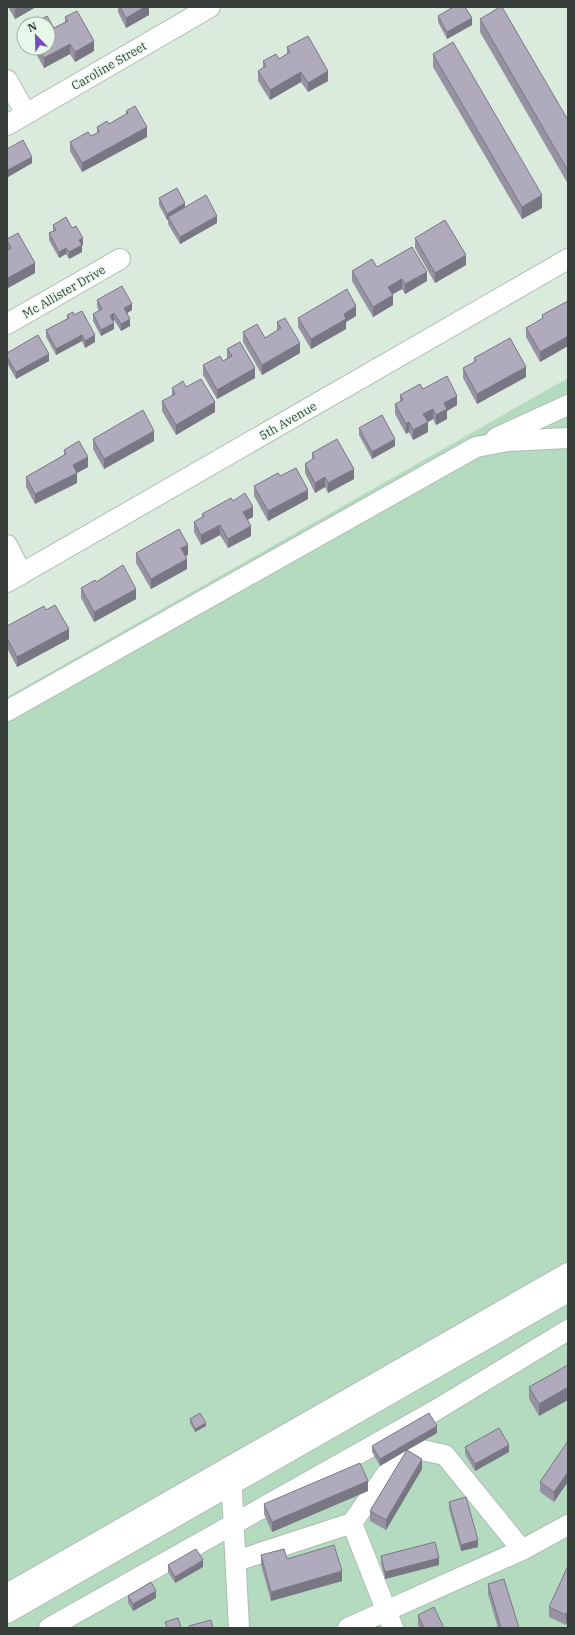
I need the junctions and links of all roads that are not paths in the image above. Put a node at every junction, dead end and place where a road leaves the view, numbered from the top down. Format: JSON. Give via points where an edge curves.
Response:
{"nodes":[{"id":1,"x":206,"y":8,"type":"edge"},
{"id":2,"x":7,"y":80,"type":"edge"},
{"id":3,"x":26,"y":114,"type":"junction"},
{"id":4,"x":7,"y":125,"type":"edge"},
{"id":5,"x":120,"y":259,"type":"dead end"},
{"id":6,"x":568,"y":259,"type":"edge"},
{"id":7,"x":7,"y":324,"type":"edge"},
{"id":8,"x":568,"y":406,"type":"edge"},
{"id":9,"x":568,"y":438,"type":"edge"},
{"id":10,"x":476,"y":447,"type":"junction"},
{"id":11,"x":7,"y":545,"type":"edge"},
{"id":12,"x":15,"y":578,"type":"edge"},
{"id":13,"x":7,"y":711,"type":"edge"},
{"id":14,"x":568,"y":1273,"type":"edge"},
{"id":15,"x":568,"y":1292,"type":"edge"},
{"id":16,"x":568,"y":1330,"type":"edge"},
{"id":17,"x":434,"y":1360,"type":"junction"},
{"id":18,"x":231,"y":1475,"type":"junction"},
{"id":19,"x":234,"y":1523,"type":"junction"},
{"id":20,"x":352,"y":1523,"type":"junction"},
{"id":21,"x":568,"y":1525,"type":"edge"},
{"id":22,"x":522,"y":1550,"type":"junction"},
{"id":23,"x":236,"y":1561,"type":"junction"},
{"id":24,"x":61,"y":1572,"type":"junction"},
{"id":25,"x":7,"y":1594,"type":"edge"},
{"id":26,"x":7,"y":1613,"type":"edge"},
{"id":27,"x":390,"y":1620,"type":"edge"},
{"id":28,"x":48,"y":1628,"type":"edge"},
{"id":29,"x":239,"y":1628,"type":"edge"},
{"id":30,"x":348,"y":1628,"type":"edge"}],
"edges":[{"from":1,"to":3,"type":"street","name":"Caroline Street"},
{"from":2,"to":3,"type":"street"},
{"from":3,"to":4,"type":"street","name":"Caroline Street"},
{"from":5,"to":7,"type":"street","name":"Mc Allister Drive"},
{"from":6,"to":12,"type":"street","name":"5th Avenue"},
{"from":8,"to":10,"type":"street"},
{"from":9,"to":10,"type":"street","via":[[508,441]]},
{"from":10,"to":13,"type":"street"},
{"from":11,"to":12,"type":"street"},
{"from":14,"to":17,"type":"street"},
{"from":15,"to":17,"type":"street"},
{"from":16,"to":19,"type":"street","via":[[436,1410]]},
{"from":17,"to":18,"type":"street"},
{"from":18,"to":19,"type":"street"},
{"from":18,"to":24,"type":"street"},
{"from":19,"to":23,"type":"street"},
{"from":19,"to":28,"type":"street"},
{"from":20,"to":22,"type":"street","via":[[392,1466],[402,1457],[422,1450],[445,1456]]},
{"from":20,"to":23,"type":"street"},
{"from":20,"to":27,"type":"street"},
{"from":21,"to":22,"type":"street"},
{"from":22,"to":27,"type":"street"},
{"from":23,"to":29,"type":"street"},
{"from":24,"to":25,"type":"street"},
{"from":24,"to":26,"type":"street"},
{"from":27,"to":30,"type":"street"}]}
